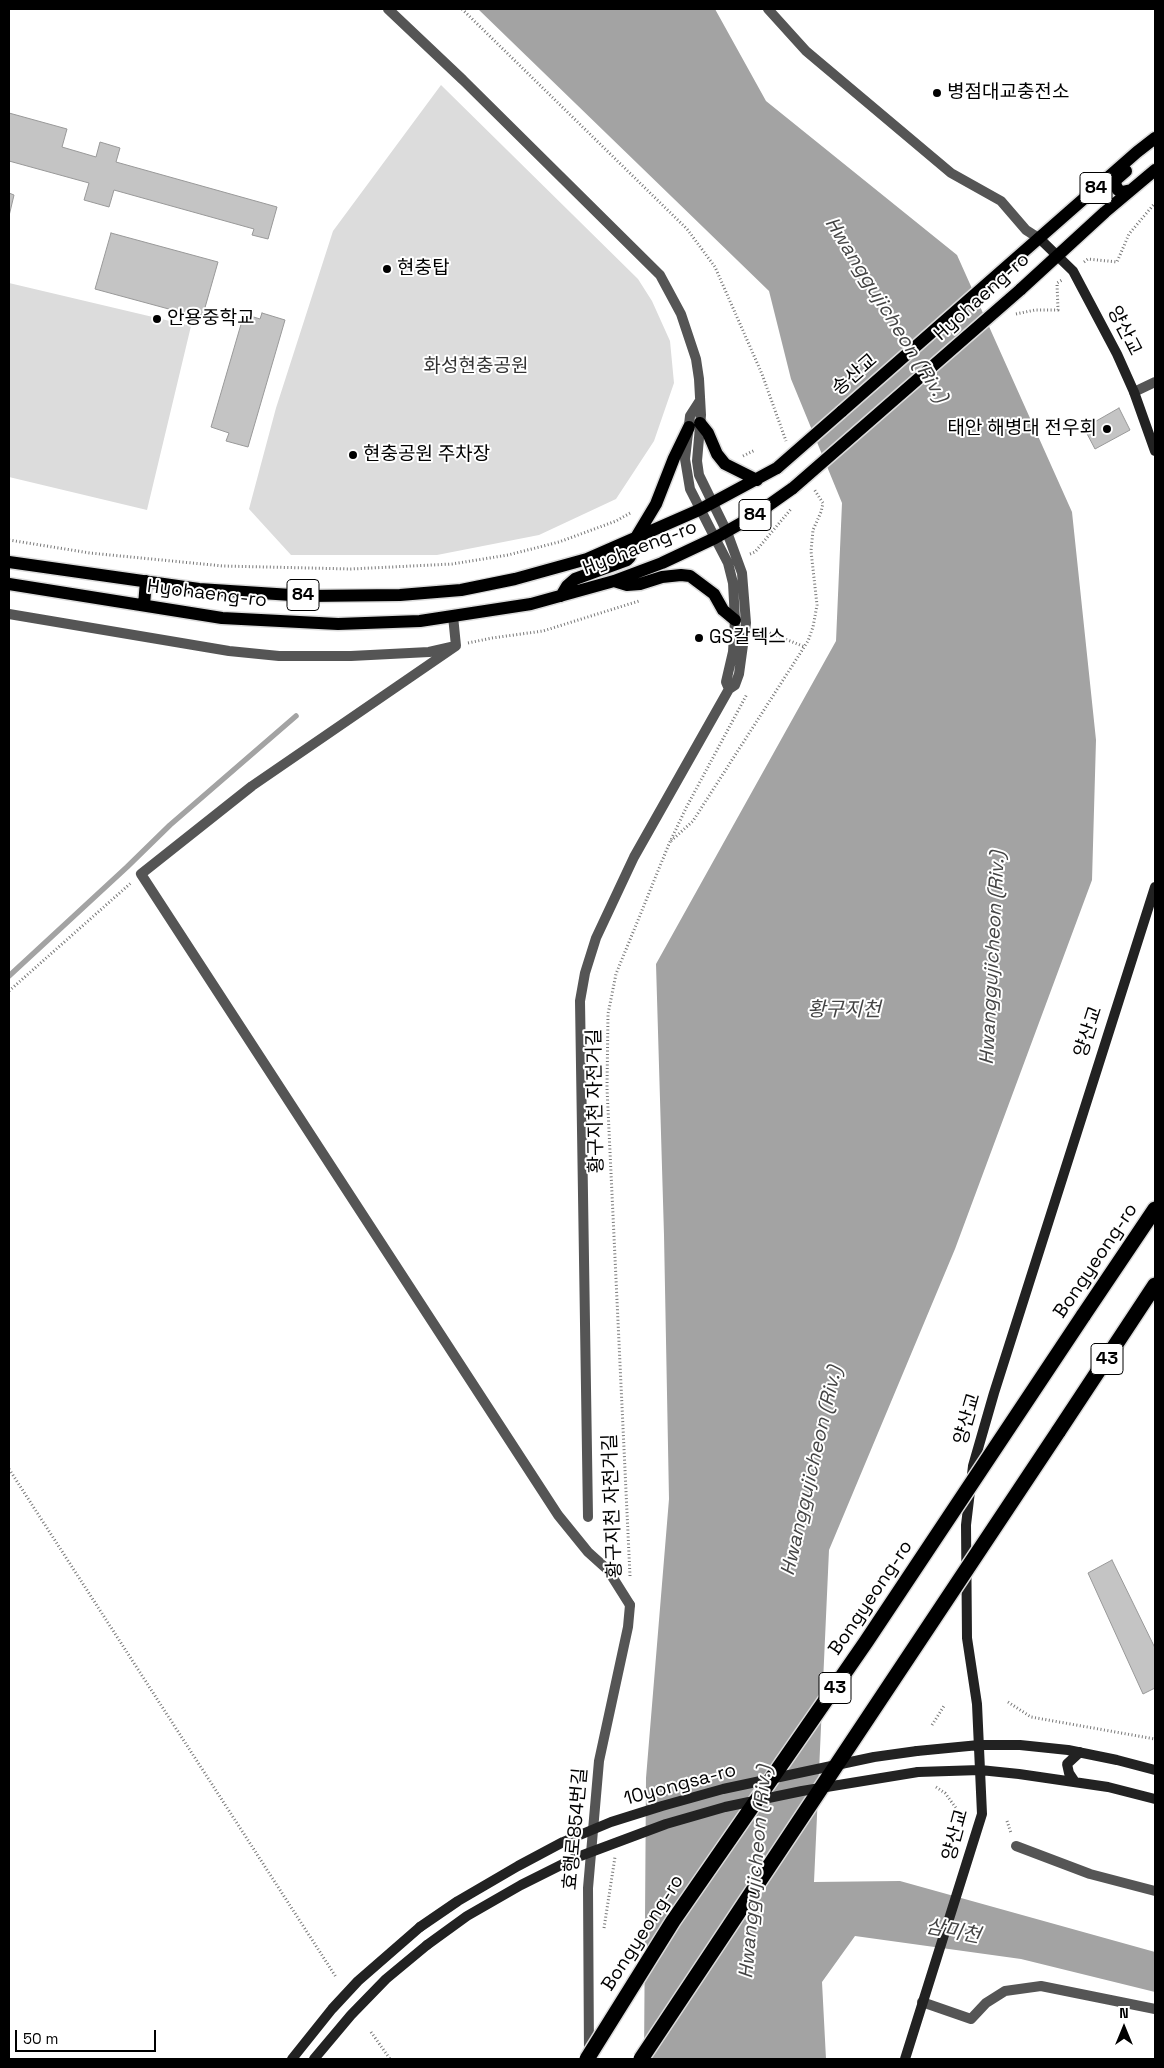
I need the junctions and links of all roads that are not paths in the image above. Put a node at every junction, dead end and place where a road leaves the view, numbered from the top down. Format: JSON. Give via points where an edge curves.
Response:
{"nodes":[{"id":1,"x":388,"y":9,"type":"edge"},
{"id":2,"x":768,"y":9,"type":"edge"},
{"id":3,"x":1155,"y":139,"type":"edge"},
{"id":4,"x":1155,"y":170,"type":"edge"},
{"id":5,"x":1131,"y":190,"type":"junction"},
{"id":6,"x":1040,"y":239,"type":"junction"},
{"id":7,"x":1057,"y":255,"type":"junction"},
{"id":8,"x":1002,"y":270,"type":"joint"},
{"id":9,"x":1155,"y":382,"type":"edge"},
{"id":10,"x":1134,"y":392,"type":"junction"},
{"id":11,"x":694,"y":425,"type":"junction"},
{"id":12,"x":1155,"y":451,"type":"edge"},
{"id":13,"x":777,"y":468,"type":"joint"},
{"id":14,"x":757,"y":480,"type":"junction"},
{"id":15,"x":712,"y":504,"type":"junction"},
{"id":16,"x":699,"y":510,"type":"junction"},
{"id":17,"x":727,"y":532,"type":"junction"},
{"id":18,"x":715,"y":538,"type":"junction"},
{"id":19,"x":635,"y":539,"type":"junction"},
{"id":20,"x":619,"y":546,"type":"junction"},
{"id":21,"x":9,"y":562,"type":"edge"},
{"id":22,"x":146,"y":581,"type":"junction"},
{"id":23,"x":614,"y":581,"type":"junction"},
{"id":24,"x":9,"y":584,"type":"edge"},
{"id":25,"x":561,"y":596,"type":"junction"},
{"id":26,"x":144,"y":605,"type":"junction"},
{"id":27,"x":9,"y":614,"type":"edge"},
{"id":28,"x":453,"y":616,"type":"junction"},
{"id":29,"x":740,"y":622,"type":"junction"},
{"id":30,"x":456,"y":646,"type":"junction"},
{"id":31,"x":1155,"y":887,"type":"edge"},
{"id":32,"x":1155,"y":1209,"type":"edge"},
{"id":33,"x":1155,"y":1285,"type":"edge"},
{"id":34,"x":588,"y":1517,"type":"dead end"},
{"id":35,"x":979,"y":1745,"type":"junction"},
{"id":36,"x":1080,"y":1752,"type":"junction"},
{"id":37,"x":980,"y":1770,"type":"junction"},
{"id":38,"x":1155,"y":1770,"type":"edge"},
{"id":39,"x":1075,"y":1782,"type":"junction"},
{"id":40,"x":1155,"y":1799,"type":"edge"},
{"id":41,"x":1016,"y":1846,"type":"dead end"},
{"id":42,"x":1155,"y":1891,"type":"edge"},
{"id":43,"x":922,"y":2002,"type":"junction"},
{"id":44,"x":1155,"y":2009,"type":"edge"},
{"id":45,"x":292,"y":2059,"type":"edge"},
{"id":46,"x":314,"y":2059,"type":"edge"},
{"id":47,"x":588,"y":2059,"type":"edge"},
{"id":48,"x":641,"y":2059,"type":"edge"},
{"id":49,"x":905,"y":2059,"type":"edge"}],
"edges":[{"from":1,"to":11,"type":"street","via":[[660,275],[681,314],[696,359],[699,402]]},
{"from":2,"to":6,"type":"street","via":[[806,51],[951,172],[1001,201],[1026,230]]},
{"from":3,"to":5,"type":"main road","via":[[1154,148],[1116,181],[1118,190]]},
{"from":3,"to":6,"type":"main road","name":"Hyohaeng-ro","number":"84"},
{"from":4,"to":5,"type":"main road","name":"Hyohaeng-ro","number":"84"},
{"from":5,"to":7,"type":"main road","name":"Hyohaeng-ro","number":"84"},
{"from":6,"to":7,"type":"street","name":"양산교"},
{"from":6,"to":8,"type":"main road","name":"Hyohaeng-ro","number":"84"},
{"from":7,"to":10,"type":"street","name":"양산교","via":[[1073,271]]},
{"from":7,"to":17,"type":"main road","name":"Hyohaeng-ro","number":"84","bridge":true,"via":[[792,488]]},
{"from":8,"to":13,"type":"main road","name":"송산교","number":"84","bridge":true},
{"from":9,"to":10,"type":"street"},
{"from":10,"to":12,"type":"street","name":"양산교"},
{"from":11,"to":14,"type":"main road","via":[[708,433],[725,464]]},
{"from":11,"to":15,"type":"street","via":[[699,475]]},
{"from":11,"to":16,"type":"street","via":[[686,466],[690,489]]},
{"from":11,"to":19,"type":"main road","via":[[674,458],[656,504]]},
{"from":13,"to":14,"type":"main road","name":"Hyohaeng-ro","number":"84"},
{"from":14,"to":15,"type":"main road","name":"Hyohaeng-ro","number":"84"},
{"from":15,"to":16,"type":"main road","name":"Hyohaeng-ro","number":"84"},
{"from":15,"to":17,"type":"street"},
{"from":16,"to":18,"type":"street"},
{"from":16,"to":19,"type":"main road","name":"Hyohaeng-ro","number":"84"},
{"from":17,"to":18,"type":"main road","name":"Hyohaeng-ro","number":"84"},
{"from":17,"to":29,"type":"street","via":[[742,572]]},
{"from":18,"to":23,"type":"main road","name":"Hyohaeng-ro","number":"84"},
{"from":18,"to":29,"type":"street","via":[[728,563]]},
{"from":19,"to":20,"type":"main road","name":"Hyohaeng-ro","number":"84"},
{"from":20,"to":22,"type":"main road","name":"Hyohaeng-ro","number":"84","via":[[587,559],[514,579],[461,590],[400,595],[307,596],[199,589]]},
{"from":20,"to":25,"type":"main road","via":[[630,551],[627,560],[575,579]]},
{"from":21,"to":22,"type":"main road","name":"Hyohaeng-ro","number":"84"},
{"from":22,"to":26,"type":"main road"},
{"from":23,"to":25,"type":"main road","name":"Hyohaeng-ro","number":"84"},
{"from":23,"to":29,"type":"main road","via":[[627,585],[662,577],[690,576],[714,594],[723,610]]},
{"from":24,"to":26,"type":"main road","name":"Hyohaeng-ro","number":"84"},
{"from":25,"to":28,"type":"main road","name":"Hyohaeng-ro","number":"84"},
{"from":26,"to":28,"type":"main road","name":"Hyohaeng-ro","number":"84","via":[[222,618],[275,622],[338,624],[420,621]]},
{"from":27,"to":30,"type":"street","via":[[228,651],[279,656],[429,652]]},
{"from":28,"to":30,"type":"street"},
{"from":29,"to":34,"type":"street","via":[[726,682],[729,689],[634,857],[596,938],[581,992]]},
{"from":30,"to":47,"type":"street","name":"효행로854번길","via":[[252,786],[141,874],[558,1515],[588,1552],[608,1570],[630,1604],[599,1761],[588,1888]]},
{"from":31,"to":35,"type":"street","name":"양산교","via":[[973,1466],[966,1525],[967,1638],[977,1704]]},
{"from":32,"to":47,"type":"highway","name":"Bongyeong-ro","number":"43","bridge":true,"via":[[866,1642],[673,1921]]},
{"from":33,"to":48,"type":"highway","number":"43","bridge":true},
{"from":35,"to":36,"type":"street","name":"10yongsa-ro","via":[[1020,1745]]},
{"from":35,"to":37,"type":"street","name":"양산교"},
{"from":35,"to":45,"type":"street","name":"10yongsa-ro","bridge":true,"via":[[874,1757],[723,1789],[612,1822],[563,1842],[458,1901],[420,1927],[358,1981]]},
{"from":36,"to":38,"type":"street","name":"10yongsa-ro"},
{"from":36,"to":39,"type":"street","via":[[1067,1764]]},
{"from":37,"to":39,"type":"street","name":"10yongsa-ro"},
{"from":37,"to":43,"type":"street","name":"양산교","via":[[982,1814]]},
{"from":37,"to":46,"type":"street","name":"10yongsa-ro","bridge":true,"via":[[918,1772],[725,1807],[666,1824],[575,1858],[467,1916],[427,1945],[351,2014]]},
{"from":39,"to":40,"type":"street","name":"10yongsa-ro"},
{"from":41,"to":42,"type":"street","via":[[1090,1874]]},
{"from":43,"to":44,"type":"street","via":[[971,2019],[986,2003],[1005,1991],[1040,1986]]},
{"from":43,"to":49,"type":"street","name":"양산교"}]}
